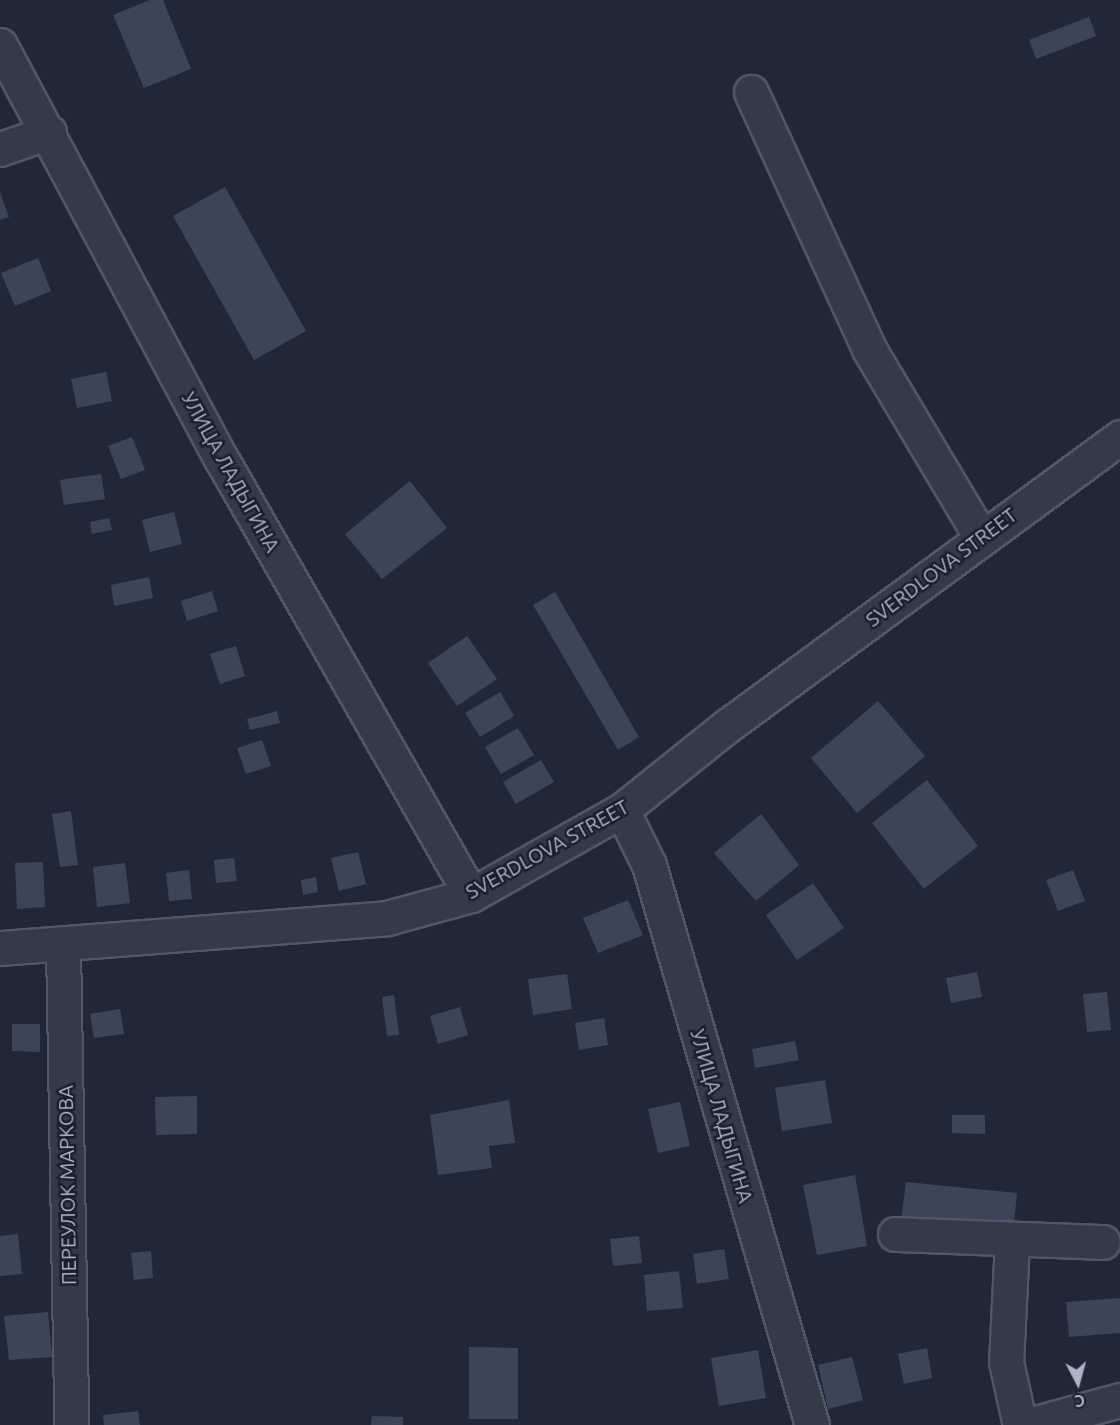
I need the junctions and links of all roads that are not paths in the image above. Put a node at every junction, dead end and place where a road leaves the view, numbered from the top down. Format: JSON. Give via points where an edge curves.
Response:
{"nodes":[{"id":1,"x":0,"y":45,"type":"edge"},
{"id":2,"x":751,"y":92,"type":"dead end"},
{"id":3,"x":49,"y":132,"type":"junction"},
{"id":4,"x":0,"y":149,"type":"edge"},
{"id":5,"x":1120,"y":437,"type":"edge"},
{"id":6,"x":981,"y":537,"type":"junction"},
{"id":7,"x":622,"y":810,"type":"junction"},
{"id":8,"x":471,"y":895,"type":"junction"},
{"id":9,"x":63,"y":945,"type":"junction"},
{"id":10,"x":0,"y":948,"type":"edge"},
{"id":11,"x":895,"y":1234,"type":"dead end"},
{"id":12,"x":1012,"y":1241,"type":"junction"},
{"id":13,"x":1103,"y":1242,"type":"dead end"},
{"id":14,"x":1120,"y":1400,"type":"edge"},
{"id":15,"x":71,"y":1425,"type":"edge"},
{"id":16,"x":812,"y":1425,"type":"edge"},
{"id":17,"x":1020,"y":1425,"type":"edge"},
{"id":18,"x":1028,"y":1425,"type":"edge"}],
"edges":[{"from":1,"to":3,"type":"street","name":"УЛИЦА ЛАДЫГИНА"},
{"from":2,"to":6,"type":"street","via":[[869,349]]},
{"from":3,"to":4,"type":"street"},
{"from":3,"to":8,"type":"street","name":"УЛИЦА ЛАДЫГИНА","via":[[222,460]]},
{"from":5,"to":6,"type":"street","name":"SVERDLOVA STREET"},
{"from":6,"to":7,"type":"street","name":"SVERDLOVA STREET"},
{"from":7,"to":8,"type":"street","name":"SVERDLOVA STREET"},
{"from":7,"to":16,"type":"street","name":"УЛИЦА ЛАДЫГИНА","via":[[650,865]]},
{"from":8,"to":9,"type":"street","name":"SVERDLOVA STREET","via":[[387,918]]},
{"from":9,"to":10,"type":"street","name":"SVERDLOVA STREET"},
{"from":9,"to":15,"type":"street","name":"ПЕРЕУЛОК МАРКОВА"},
{"from":11,"to":12,"type":"street"},
{"from":12,"to":13,"type":"street"},
{"from":12,"to":17,"type":"street","via":[[1005,1362]]},
{"from":14,"to":18,"type":"street"}]}
